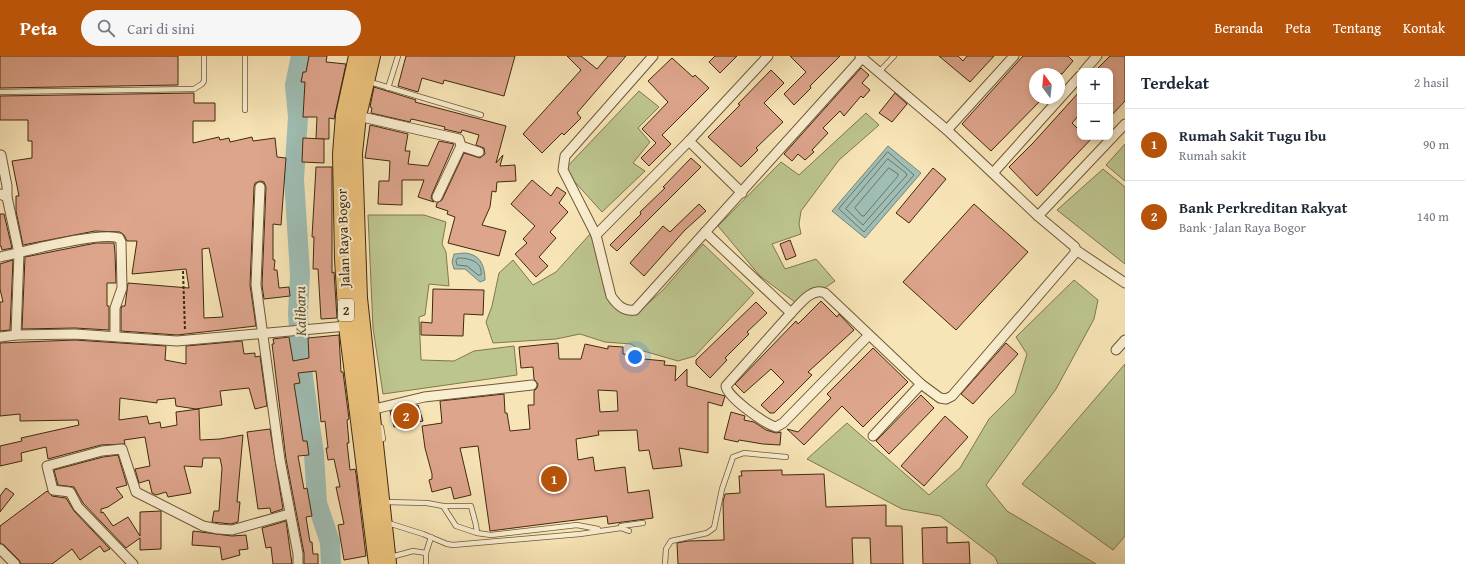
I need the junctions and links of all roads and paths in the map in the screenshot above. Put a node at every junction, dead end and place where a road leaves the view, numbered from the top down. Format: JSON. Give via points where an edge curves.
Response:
{"nodes":[{"id":1,"x":204,"y":56,"type":"edge"},
{"id":2,"x":245,"y":56,"type":"edge"},
{"id":3,"x":357,"y":56,"type":"edge"},
{"id":4,"x":372,"y":56,"type":"edge"},
{"id":5,"x":398,"y":56,"type":"edge"},
{"id":6,"x":653,"y":56,"type":"edge"},
{"id":7,"x":768,"y":56,"type":"edge"},
{"id":8,"x":894,"y":56,"type":"edge"},
{"id":9,"x":1014,"y":56,"type":"edge"},
{"id":10,"x":1098,"y":56,"type":"edge"},
{"id":11,"x":861,"y":57,"type":"edge"},
{"id":12,"x":1087,"y":68,"type":"edge"},
{"id":13,"x":879,"y":72,"type":"junction"},
{"id":14,"x":1077,"y":79,"type":"edge"},
{"id":15,"x":365,"y":80,"type":"junction"},
{"id":16,"x":388,"y":88,"type":"junction"},
{"id":17,"x":0,"y":92,"type":"edge"},
{"id":18,"x":245,"y":110,"type":"dead end"},
{"id":19,"x":481,"y":115,"type":"dead end"},
{"id":20,"x":358,"y":116,"type":"junction"},
{"id":21,"x":1125,"y":124,"type":"edge"},
{"id":22,"x":947,"y":130,"type":"junction"},
{"id":23,"x":689,"y":141,"type":"junction"},
{"id":24,"x":461,"y":146,"type":"junction"},
{"id":25,"x":479,"y":152,"type":"dead end"},
{"id":26,"x":1,"y":155,"type":"dead end"},
{"id":27,"x":993,"y":173,"type":"junction"},
{"id":28,"x":260,"y":187,"type":"dead end"},
{"id":29,"x":742,"y":193,"type":"junction"},
{"id":30,"x":3,"y":196,"type":"edge"},
{"id":31,"x":437,"y":197,"type":"dead end"},
{"id":32,"x":1038,"y":216,"type":"junction"},
{"id":33,"x":704,"y":232,"type":"junction"},
{"id":34,"x":596,"y":235,"type":"junction"},
{"id":35,"x":1076,"y":250,"type":"junction"},
{"id":36,"x":20,"y":253,"type":"junction"},
{"id":37,"x":0,"y":257,"type":"edge"},
{"id":38,"x":183,"y":271,"type":"dead end"},
{"id":39,"x":1125,"y":283,"type":"edge"},
{"id":40,"x":791,"y":313,"type":"junction"},
{"id":41,"x":347,"y":326,"type":"junction"},
{"id":42,"x":263,"y":333,"type":"junction"},
{"id":43,"x":16,"y":335,"type":"junction"},
{"id":44,"x":869,"y":335,"type":"junction"},
{"id":45,"x":115,"y":336,"type":"junction"},
{"id":46,"x":0,"y":337,"type":"edge"},
{"id":47,"x":186,"y":340,"type":"junction"},
{"id":48,"x":1125,"y":340,"type":"edge"},
{"id":49,"x":1116,"y":350,"type":"dead end"},
{"id":50,"x":921,"y":384,"type":"junction"},
{"id":51,"x":532,"y":385,"type":"dead end"},
{"id":52,"x":371,"y":418,"type":"junction"},
{"id":53,"x":873,"y":436,"type":"dead end"},
{"id":54,"x":383,"y":439,"type":"dead end"},
{"id":55,"x":786,"y":457,"type":"dead end"},
{"id":56,"x":375,"y":503,"type":"junction"},
{"id":57,"x":443,"y":506,"type":"junction"},
{"id":58,"x":289,"y":514,"type":"junction"},
{"id":59,"x":383,"y":521,"type":"junction"},
{"id":60,"x":643,"y":524,"type":"dead end"},
{"id":61,"x":629,"y":531,"type":"dead end"},
{"id":62,"x":477,"y":533,"type":"junction"},
{"id":63,"x":431,"y":537,"type":"junction"},
{"id":64,"x":0,"y":549,"type":"edge"},
{"id":65,"x":426,"y":553,"type":"junction"},
{"id":66,"x":384,"y":562,"type":"edge"},
{"id":67,"x":16,"y":564,"type":"edge"},
{"id":68,"x":133,"y":564,"type":"edge"},
{"id":69,"x":298,"y":564,"type":"edge"},
{"id":70,"x":426,"y":564,"type":"edge"},
{"id":71,"x":665,"y":564,"type":"edge"}],
"edges":[{"from":1,"to":17,"type":"lane","via":[[204,81],[194,89]]},
{"from":2,"to":18,"type":"lane"},
{"from":3,"to":41,"type":"highway","name":"Jalan Raya Bogor","number":"2","via":[[344,115],[341,154]]},
{"from":4,"to":15,"type":"highway","name":"Jalan Raya Bogor","number":"2"},
{"from":5,"to":16,"type":"lane"},
{"from":6,"to":34,"type":"street","via":[[564,160],[563,170]]},
{"from":7,"to":23,"type":"street"},
{"from":8,"to":13,"type":"lane"},
{"from":9,"to":22,"type":"street"},
{"from":10,"to":12,"type":"street"},
{"from":11,"to":13,"type":"street"},
{"from":11,"to":29,"type":"street"},
{"from":13,"to":22,"type":"street"},
{"from":14,"to":27,"type":"street"},
{"from":15,"to":16,"type":"lane"},
{"from":15,"to":20,"type":"highway","name":"Jalan Raya Bogor","number":"2"},
{"from":16,"to":19,"type":"lane"},
{"from":20,"to":24,"type":"street","via":[[457,138]]},
{"from":20,"to":52,"type":"highway","name":"Jalan Raya Bogor","number":"2","via":[[354,153],[359,298]]},
{"from":21,"to":32,"type":"street"},
{"from":22,"to":27,"type":"street"},
{"from":23,"to":29,"type":"street"},
{"from":23,"to":34,"type":"street"},
{"from":24,"to":25,"type":"street"},
{"from":24,"to":31,"type":"street"},
{"from":26,"to":30,"type":"street","via":[[7,186]]},
{"from":27,"to":32,"type":"street"},
{"from":28,"to":42,"type":"street","via":[[256,285]]},
{"from":29,"to":33,"type":"street"},
{"from":30,"to":36,"type":"street"},
{"from":32,"to":35,"type":"street"},
{"from":33,"to":34,"type":"street","via":[[635,310],[631,311],[622,308],[612,296]]},
{"from":33,"to":40,"type":"street"},
{"from":35,"to":39,"type":"street"},
{"from":35,"to":50,"type":"street","via":[[1071,259],[952,396],[940,398]]},
{"from":36,"to":37,"type":"street"},
{"from":36,"to":43,"type":"street"},
{"from":36,"to":45,"type":"street","via":[[113,236],[120,240],[122,288],[115,308]]},
{"from":38,"to":47,"type":"path"},
{"from":40,"to":44,"type":"street","via":[[813,293],[822,291]]},
{"from":40,"to":44,"type":"street","via":[[726,386],[730,396],[772,426],[783,424]]},
{"from":41,"to":42,"type":"street"},
{"from":41,"to":56,"type":"highway","name":"Jalan Raya Bogor","number":"2"},
{"from":42,"to":47,"type":"street"},
{"from":42,"to":58,"type":"street"},
{"from":43,"to":45,"type":"street"},
{"from":43,"to":46,"type":"street"},
{"from":44,"to":50,"type":"street"},
{"from":45,"to":47,"type":"street","via":[[162,341]]},
{"from":48,"to":49,"type":"street"},
{"from":50,"to":53,"type":"street"},
{"from":51,"to":52,"type":"street","via":[[424,397]]},
{"from":52,"to":54,"type":"lane","via":[[381,427]]},
{"from":52,"to":56,"type":"highway","name":"Jalan Raya Bogor","number":"2"},
{"from":55,"to":71,"type":"lane","via":[[744,453],[733,457],[722,489],[714,528],[707,533],[671,541],[666,549]]},
{"from":56,"to":57,"type":"lane","via":[[427,503]]},
{"from":56,"to":59,"type":"highway","name":"Jalan Raya Bogor","number":"2"},
{"from":56,"to":66,"type":"highway","name":"Jalan Raya Bogor","number":"2"},
{"from":57,"to":62,"type":"lane","via":[[456,526]]},
{"from":57,"to":62,"type":"lane","via":[[471,506]]},
{"from":58,"to":68,"type":"street","via":[[232,530],[203,526],[136,492],[122,449],[102,451],[47,466],[53,490],[70,492],[78,507]]},
{"from":58,"to":69,"type":"street"},
{"from":59,"to":63,"type":"lane"},
{"from":59,"to":66,"type":"highway","name":"Jalan Raya Bogor","number":"2"},
{"from":60,"to":62,"type":"lane","via":[[597,529],[577,525],[491,535]]},
{"from":61,"to":63,"type":"lane","via":[[620,528],[453,545]]},
{"from":63,"to":65,"type":"lane"},
{"from":64,"to":67,"type":"street"},
{"from":65,"to":66,"type":"lane","via":[[413,551]]},
{"from":65,"to":70,"type":"lane"}]}
